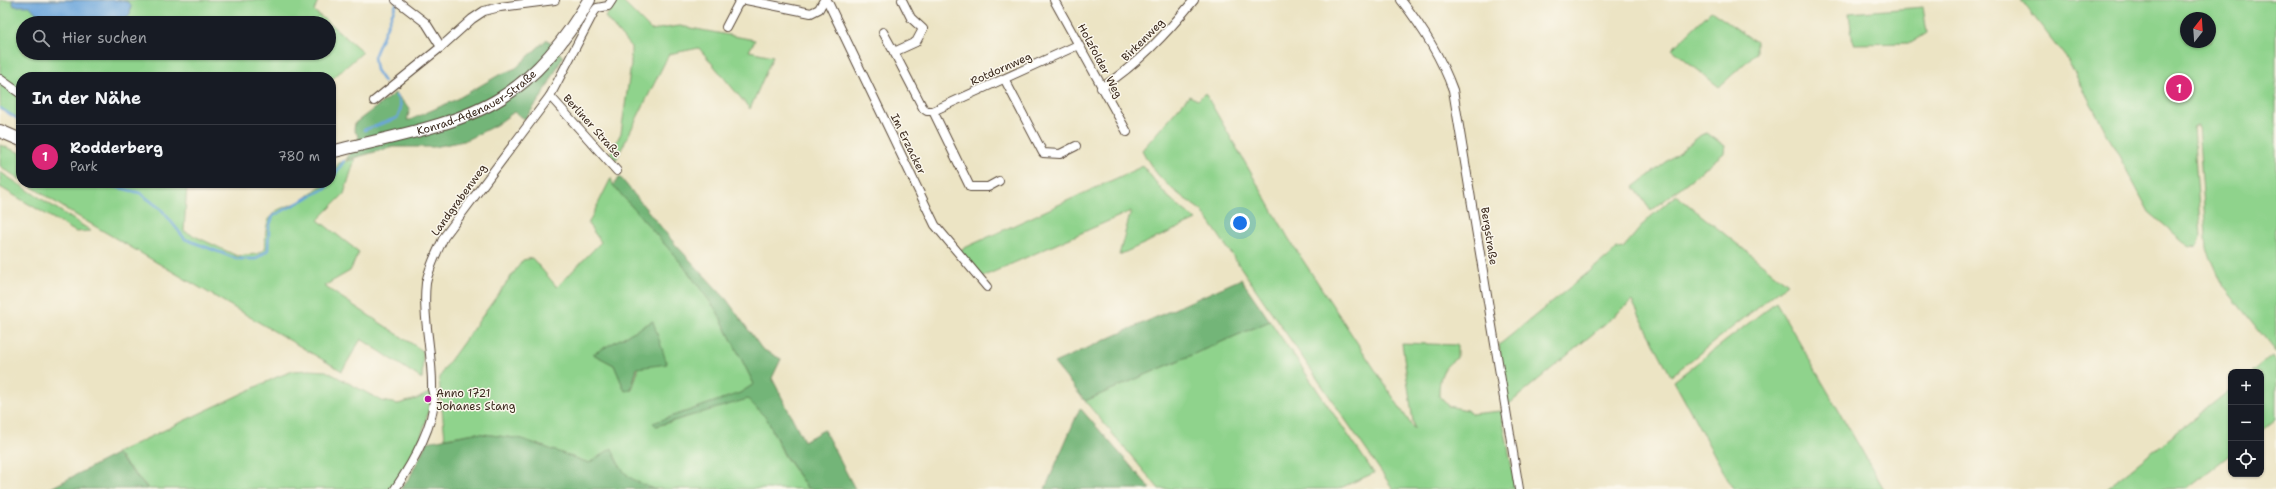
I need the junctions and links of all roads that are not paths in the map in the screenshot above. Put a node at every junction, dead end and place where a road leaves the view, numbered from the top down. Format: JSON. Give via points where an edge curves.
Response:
{"nodes":[{"id":1,"x":555,"y":0,"type":"edge"},
{"id":2,"x":612,"y":0,"type":"edge"},
{"id":3,"x":745,"y":0,"type":"edge"},
{"id":4,"x":825,"y":0,"type":"edge"},
{"id":5,"x":902,"y":0,"type":"edge"},
{"id":6,"x":1054,"y":0,"type":"edge"},
{"id":7,"x":1194,"y":0,"type":"edge"},
{"id":8,"x":1401,"y":0,"type":"edge"},
{"id":9,"x":586,"y":1,"type":"edge"},
{"id":10,"x":399,"y":2,"type":"edge"},
{"id":11,"x":726,"y":27,"type":"dead end"},
{"id":12,"x":883,"y":32,"type":"dead end"},
{"id":13,"x":1078,"y":45,"type":"junction"},
{"id":14,"x":442,"y":47,"type":"junction"},
{"id":15,"x":894,"y":52,"type":"junction"},
{"id":16,"x":0,"y":79,"type":"edge"},
{"id":17,"x":1005,"y":80,"type":"junction"},
{"id":18,"x":1102,"y":88,"type":"junction"},
{"id":19,"x":16,"y":90,"type":"edge"},
{"id":20,"x":550,"y":96,"type":"junction"},
{"id":21,"x":374,"y":101,"type":"dead end"},
{"id":22,"x":933,"y":111,"type":"junction"},
{"id":23,"x":0,"y":131,"type":"edge"},
{"id":24,"x":1127,"y":132,"type":"dead end"},
{"id":25,"x":16,"y":138,"type":"edge"},
{"id":26,"x":1076,"y":146,"type":"dead end"},
{"id":27,"x":336,"y":151,"type":"edge"},
{"id":28,"x":617,"y":171,"type":"dead end"},
{"id":29,"x":999,"y":181,"type":"dead end"},
{"id":30,"x":987,"y":286,"type":"dead end"},
{"id":31,"x":395,"y":489,"type":"edge"},
{"id":32,"x":1520,"y":489,"type":"edge"}],
"edges":[{"from":1,"to":14,"type":"street","via":[[484,11],[472,18]]},
{"from":2,"to":20,"type":"street","name":"Landgrabenweg","via":[[608,6],[597,8],[594,12]]},
{"from":3,"to":4,"type":"street","via":[[811,13],[819,9]]},
{"from":3,"to":11,"type":"street","via":[[738,4]]},
{"from":4,"to":30,"type":"street","name":"Im Erzacker","via":[[935,225]]},
{"from":5,"to":15,"type":"street","via":[[911,18],[923,29],[916,42]]},
{"from":6,"to":13,"type":"street","name":"Holzfolder Weg"},
{"from":7,"to":18,"type":"street","name":"Birkenweg","via":[[1170,29],[1128,70]]},
{"from":8,"to":32,"type":"street","name":"Bergstraße","via":[[1426,34],[1445,68],[1453,90]]},
{"from":9,"to":27,"type":"main road","name":"Konrad-Adenauer-Straße","via":[[541,66],[500,99],[463,117]]},
{"from":10,"to":14,"type":"street","via":[[426,23]]},
{"from":12,"to":15,"type":"street"},
{"from":13,"to":17,"type":"street","name":"Rotdornweg"},
{"from":13,"to":18,"type":"street","name":"Holzfolder Weg"},
{"from":14,"to":21,"type":"street"},
{"from":15,"to":22,"type":"street","via":[[923,108]]},
{"from":16,"to":19,"type":"street"},
{"from":17,"to":22,"type":"street","name":"Rotdornweg"},
{"from":17,"to":26,"type":"street","via":[[1043,153],[1060,154]]},
{"from":18,"to":24,"type":"street","name":"Holzfolder Weg"},
{"from":20,"to":28,"type":"street","name":"Berliner Straße"},
{"from":20,"to":31,"type":"street","name":"Landgrabenweg","via":[[444,237],[431,267],[425,305],[432,389],[435,397],[427,429],[414,460]]},
{"from":22,"to":29,"type":"street","via":[[970,187],[988,187]]},
{"from":23,"to":25,"type":"main road"}]}
